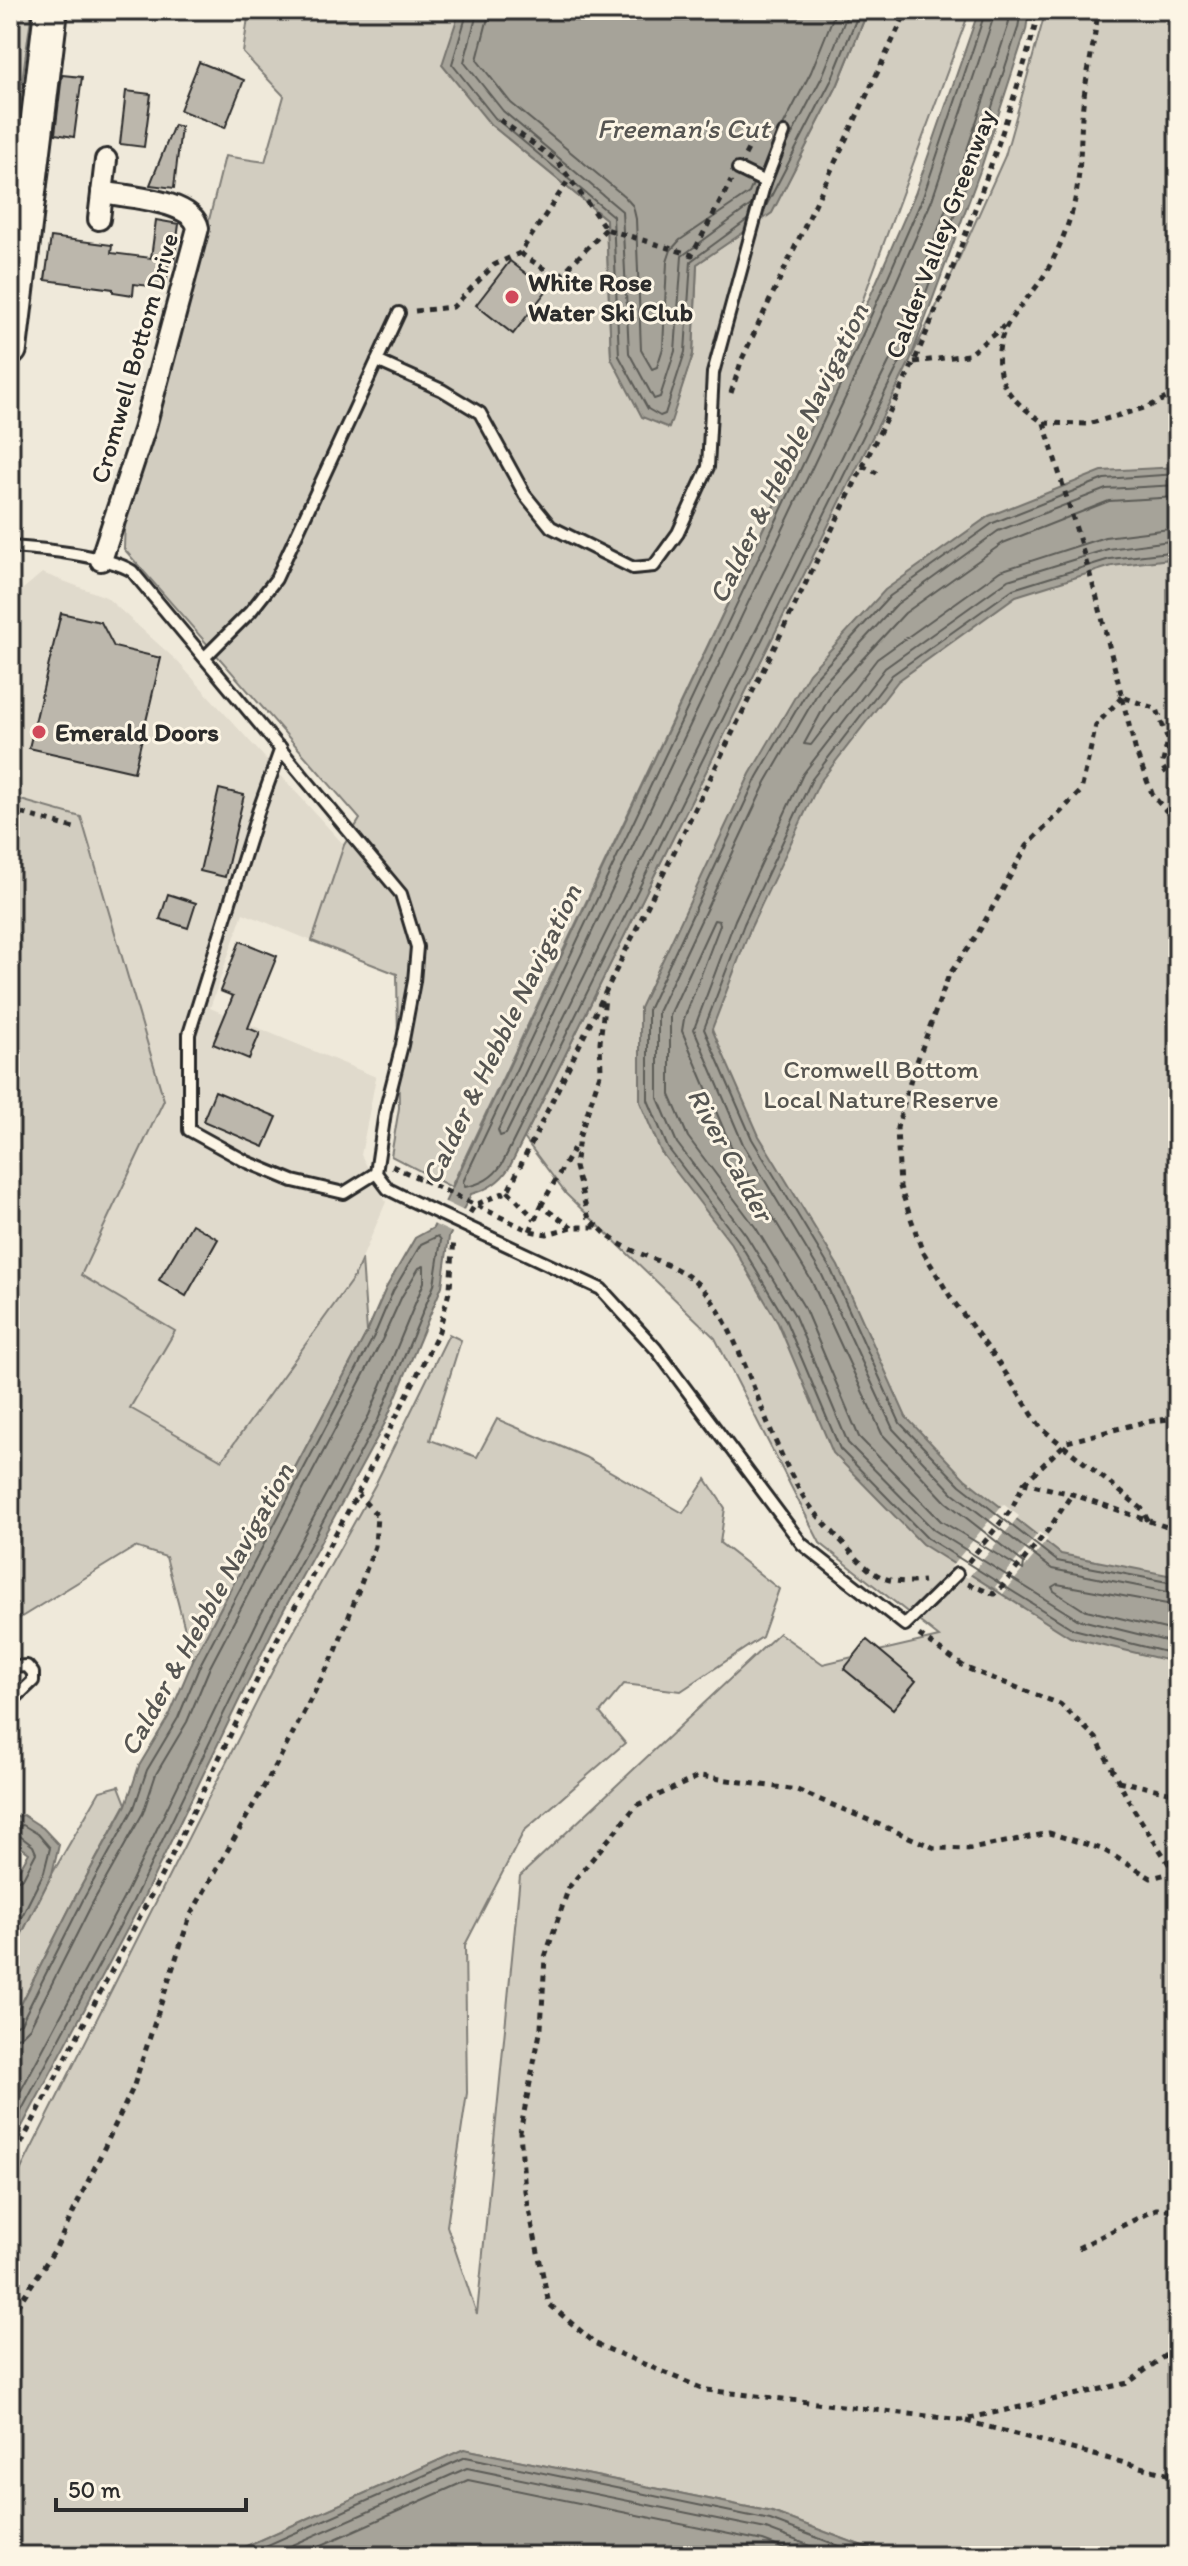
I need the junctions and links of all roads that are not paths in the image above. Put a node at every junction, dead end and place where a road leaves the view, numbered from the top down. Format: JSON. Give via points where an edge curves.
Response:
{"nodes":[{"id":1,"x":51,"y":10,"type":"edge"},
{"id":2,"x":784,"y":133,"type":"dead end"},
{"id":3,"x":106,"y":160,"type":"dead end"},
{"id":4,"x":738,"y":169,"type":"road end"},
{"id":5,"x":765,"y":182,"type":"junction"},
{"id":6,"x":102,"y":192,"type":"junction"},
{"id":7,"x":99,"y":219,"type":"dead end"},
{"id":8,"x":399,"y":313,"type":"road end"},
{"id":9,"x":10,"y":349,"type":"edge"},
{"id":10,"x":377,"y":361,"type":"junction"},
{"id":11,"x":10,"y":547,"type":"edge"},
{"id":12,"x":101,"y":560,"type":"junction"},
{"id":13,"x":205,"y":657,"type":"junction"},
{"id":14,"x":281,"y":748,"type":"junction"},
{"id":15,"x":376,"y":1173,"type":"junction"},
{"id":16,"x":956,"y":1576,"type":"road end"},
{"id":17,"x":10,"y":1667,"type":"edge"},
{"id":18,"x":10,"y":1703,"type":"edge"}],
"edges":[{"from":1,"to":9,"type":"main road"},
{"from":2,"to":5,"type":"lane"},
{"from":3,"to":6,"type":"street"},
{"from":4,"to":5,"type":"lane"},
{"from":5,"to":10,"type":"lane","via":[[713,373],[708,467],[678,533],[654,566],[633,568],[551,527],[525,495],[480,413]]},
{"from":6,"to":7,"type":"street"},
{"from":6,"to":12,"type":"street","name":"Cromwell Bottom Drive","via":[[181,207],[198,228],[144,430]]},
{"from":8,"to":10,"type":"lane"},
{"from":10,"to":13,"type":"lane","via":[[276,579]]},
{"from":11,"to":12,"type":"lane"},
{"from":12,"to":13,"type":"lane","via":[[132,571]]},
{"from":13,"to":14,"type":"lane"},
{"from":14,"to":15,"type":"lane","via":[[401,894],[417,947]]},
{"from":14,"to":15,"type":"lane","via":[[189,1034],[189,1130],[293,1181],[344,1193]]},
{"from":15,"to":16,"type":"lane","bridge":true,"via":[[388,1189],[601,1289],[656,1349],[802,1544],[905,1625]]},
{"from":17,"to":18,"type":"lane","via":[[27,1666],[33,1673],[33,1681]]}]}
